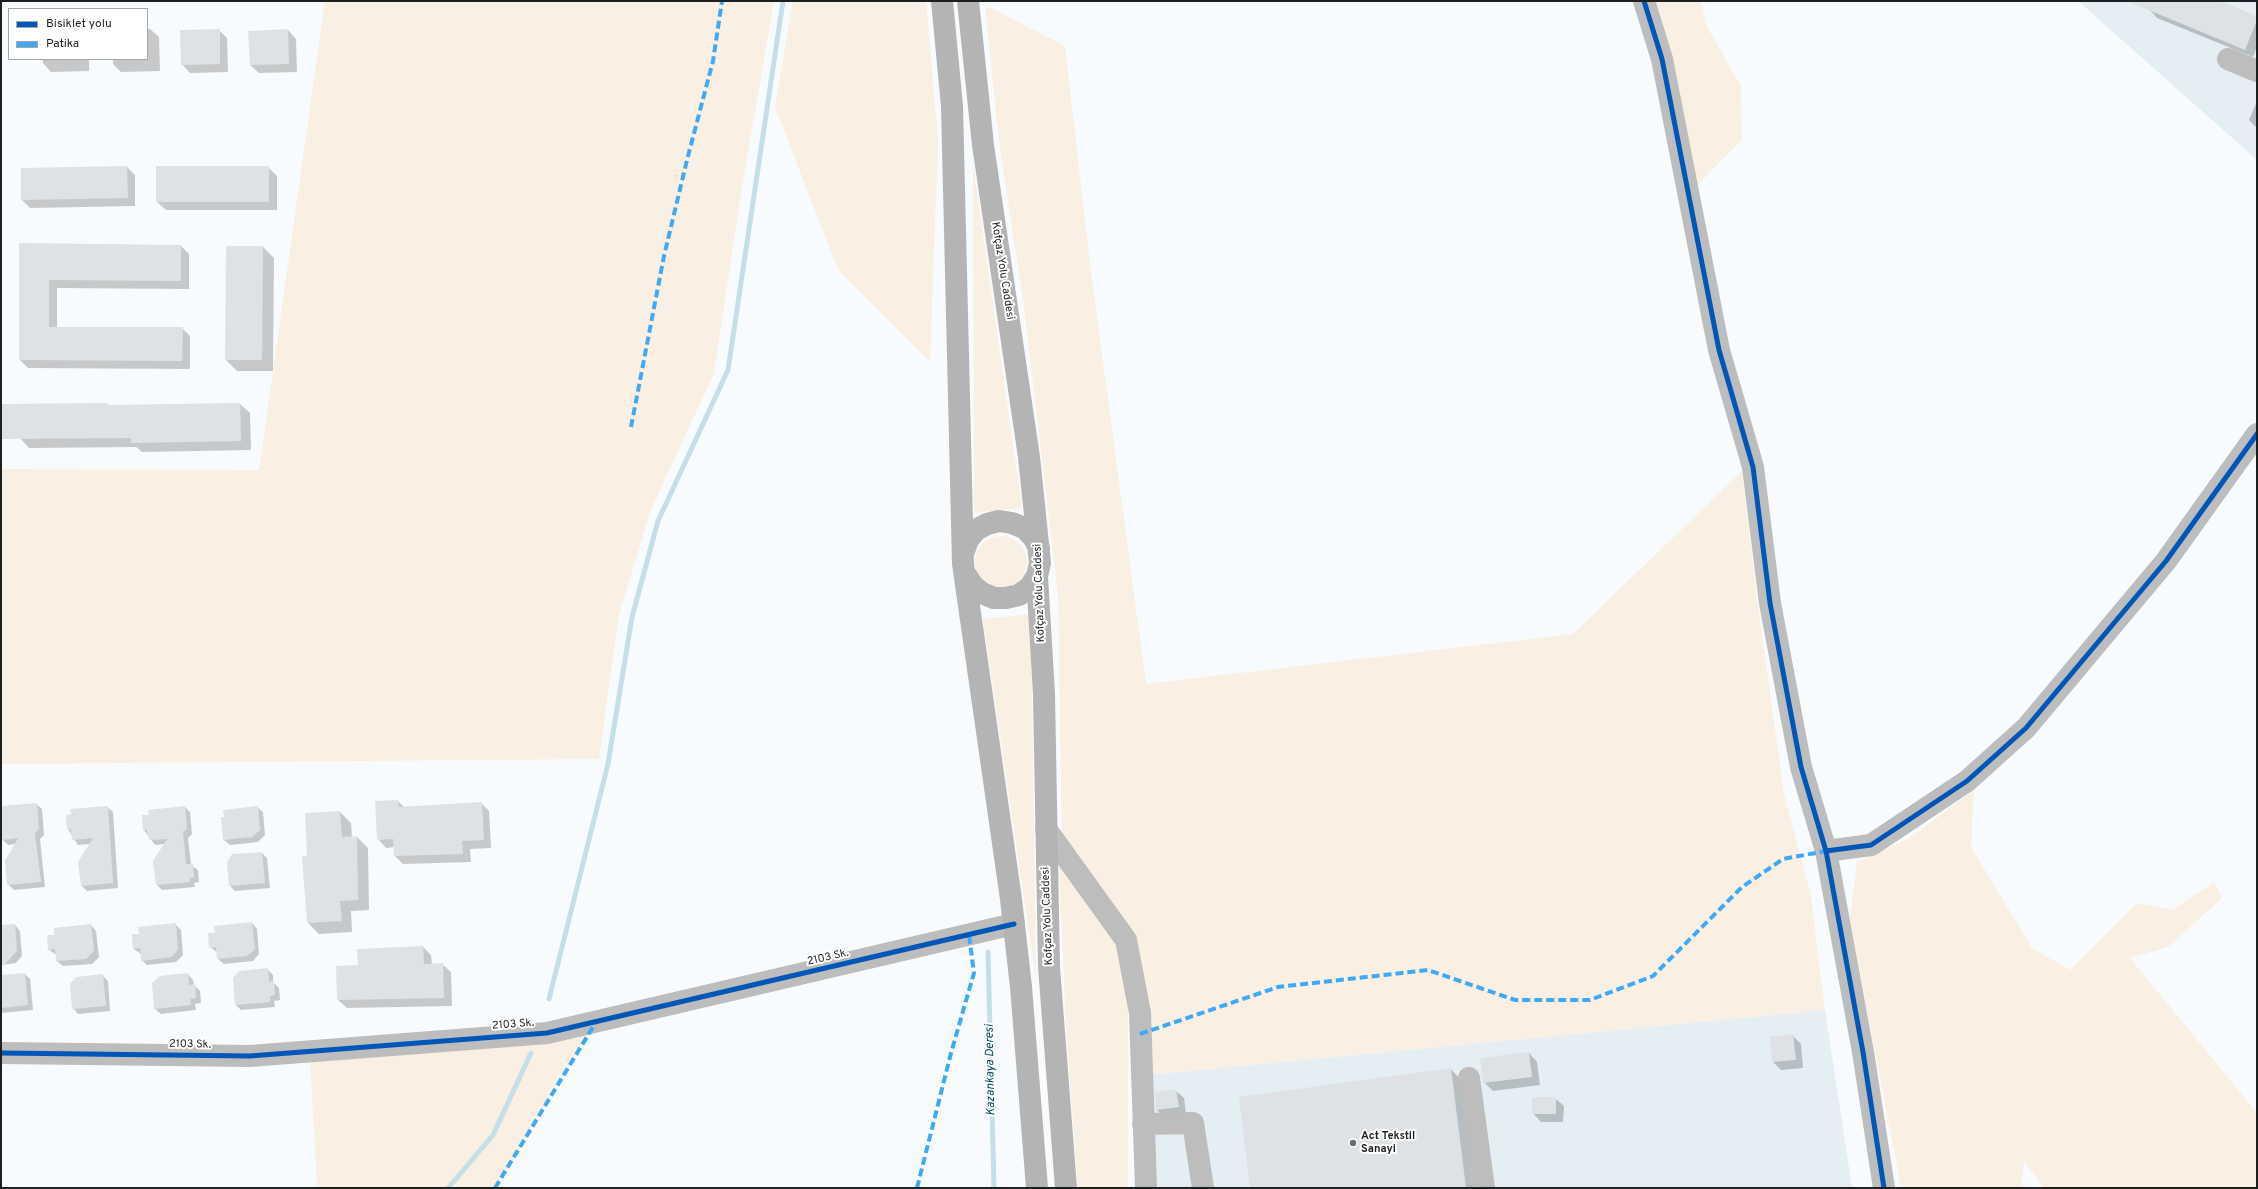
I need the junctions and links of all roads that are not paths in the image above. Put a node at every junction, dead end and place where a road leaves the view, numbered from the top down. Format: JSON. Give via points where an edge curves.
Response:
{"nodes":[{"id":1,"x":942,"y":1,"type":"edge"},
{"id":2,"x":968,"y":1,"type":"edge"},
{"id":3,"x":1644,"y":1,"type":"edge"},
{"id":4,"x":2228,"y":59,"type":"dead end"},
{"id":5,"x":2257,"y":71,"type":"edge"},
{"id":6,"x":2257,"y":434,"type":"edge"},
{"id":7,"x":1039,"y":550,"type":"junction"},
{"id":8,"x":964,"y":551,"type":"junction"},
{"id":9,"x":966,"y":575,"type":"junction"},
{"id":10,"x":1037,"y":576,"type":"junction"},
{"id":11,"x":1046,"y":829,"type":"junction"},
{"id":12,"x":1826,"y":851,"type":"junction"},
{"id":13,"x":1014,"y":924,"type":"junction"},
{"id":14,"x":1,"y":1053,"type":"edge"},
{"id":15,"x":1469,"y":1078,"type":"dead end"},
{"id":16,"x":1143,"y":1124,"type":"junction"},
{"id":17,"x":1037,"y":1188,"type":"edge"},
{"id":18,"x":1066,"y":1188,"type":"edge"},
{"id":19,"x":1146,"y":1188,"type":"edge"},
{"id":20,"x":1203,"y":1188,"type":"edge"},
{"id":21,"x":1484,"y":1188,"type":"edge"},
{"id":22,"x":1884,"y":1188,"type":"edge"}],
"edges":[{"from":1,"to":8,"type":"main road","via":[[952,106],[961,516]]},
{"from":2,"to":7,"type":"main road","name":"Kofçaz Yolu Caddesi","via":[[983,145],[1008,308]]},
{"from":3,"to":12,"type":"street","via":[[1662,59],[1719,350],[1753,467],[1770,603],[1801,767]]},
{"from":4,"to":5,"type":"street"},
{"from":6,"to":12,"type":"street","via":[[2166,561],[2026,728],[1967,781],[1871,845]]},
{"from":7,"to":8,"type":"main road","via":[[1024,528],[999,521],[976,530]]},
{"from":7,"to":10,"type":"main road","name":"Kofçaz Yolu Caddesi"},
{"from":8,"to":9,"type":"main road","via":[[963,564]]},
{"from":9,"to":10,"type":"main road","via":[[973,586],[994,598],[1019,595],[1030,587]]},
{"from":9,"to":13,"type":"main road"},
{"from":10,"to":11,"type":"main road","name":"Kofçaz Yolu Caddesi","via":[[1044,694]]},
{"from":11,"to":16,"type":"street","via":[[1126,940],[1140,1013]]},
{"from":11,"to":18,"type":"main road","name":"Kofçaz Yolu Caddesi","via":[[1052,1026]]},
{"from":12,"to":22,"type":"street","via":[[1863,1052]]},
{"from":13,"to":14,"type":"street","name":"2103 Sk.","via":[[547,1033],[250,1056]]},
{"from":13,"to":17,"type":"main road"},
{"from":15,"to":21,"type":"street"},
{"from":16,"to":19,"type":"street"},
{"from":16,"to":20,"type":"street","via":[[1193,1123]]}]}
